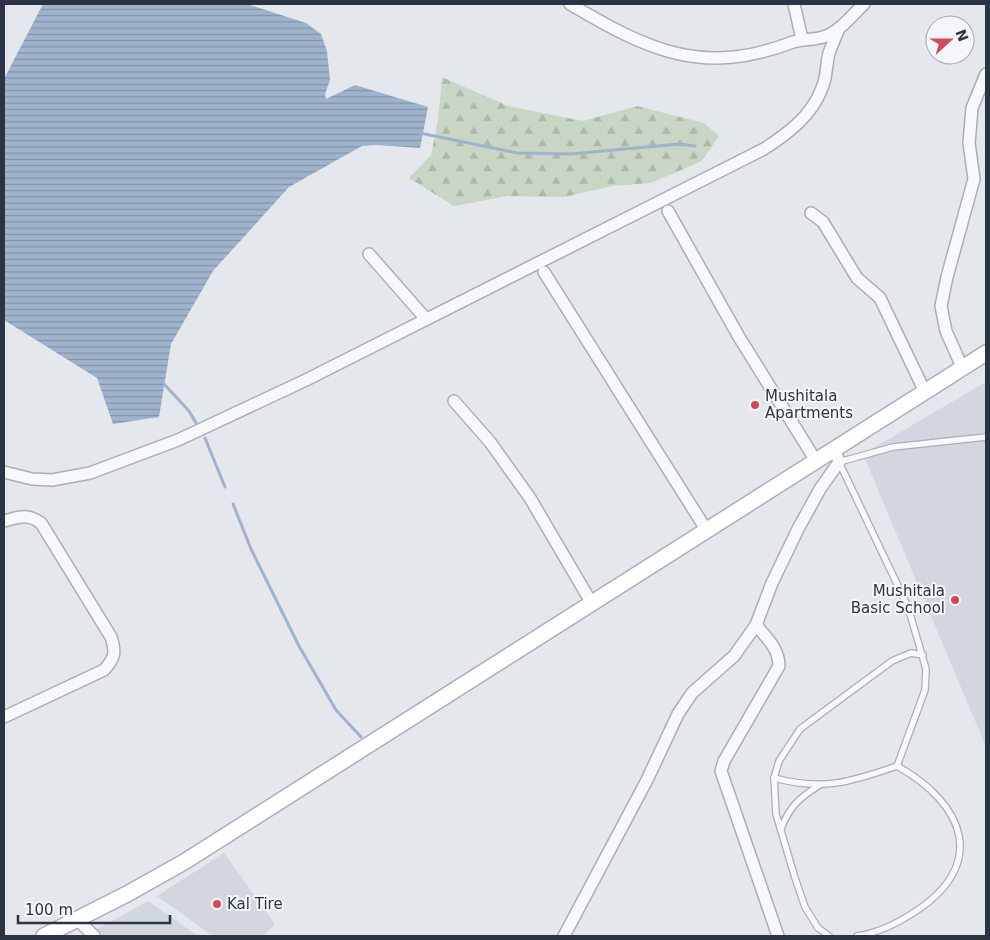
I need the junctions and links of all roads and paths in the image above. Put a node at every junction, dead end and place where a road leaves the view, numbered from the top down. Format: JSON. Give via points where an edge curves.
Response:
{"nodes":[{"id":1,"x":570,"y":4,"type":"edge"},
{"id":2,"x":794,"y":4,"type":"edge"},
{"id":3,"x":864,"y":4,"type":"edge"},
{"id":4,"x":839,"y":28,"type":"junction"},
{"id":5,"x":802,"y":39,"type":"junction"},
{"id":6,"x":986,"y":74,"type":"edge"},
{"id":7,"x":668,"y":211,"type":"dead end"},
{"id":8,"x":811,"y":213,"type":"dead end"},
{"id":9,"x":369,"y":254,"type":"dead end"},
{"id":10,"x":544,"y":272,"type":"dead end"},
{"id":11,"x":426,"y":319,"type":"junction"},
{"id":12,"x":986,"y":353,"type":"edge"},
{"id":13,"x":962,"y":368,"type":"junction"},
{"id":14,"x":924,"y":390,"type":"junction"},
{"id":15,"x":454,"y":401,"type":"dead end"},
{"id":16,"x":986,"y":437,"type":"edge"},
{"id":17,"x":837,"y":456,"type":"junction"},
{"id":18,"x":816,"y":461,"type":"junction"},
{"id":19,"x":4,"y":472,"type":"edge"},
{"id":20,"x":4,"y":521,"type":"edge"},
{"id":21,"x":707,"y":531,"type":"junction"},
{"id":22,"x":591,"y":602,"type":"junction"},
{"id":23,"x":756,"y":625,"type":"junction"},
{"id":24,"x":923,"y":655,"type":"junction"},
{"id":25,"x":4,"y":717,"type":"edge"},
{"id":26,"x":897,"y":766,"type":"junction"},
{"id":27,"x":774,"y":778,"type":"junction"},
{"id":28,"x":820,"y":785,"type":"junction"},
{"id":29,"x":780,"y":830,"type":"junction"},
{"id":30,"x":78,"y":920,"type":"junction"},
{"id":31,"x":44,"y":936,"type":"edge"},
{"id":32,"x":94,"y":936,"type":"edge"},
{"id":33,"x":564,"y":936,"type":"edge"},
{"id":34,"x":778,"y":936,"type":"edge"},
{"id":35,"x":829,"y":936,"type":"edge"},
{"id":36,"x":857,"y":936,"type":"edge"}],
"edges":[{"from":1,"to":5,"type":"street","via":[[645,45],[686,57],[726,58],[768,52]]},
{"from":2,"to":5,"type":"street"},
{"from":3,"to":4,"type":"street"},
{"from":4,"to":5,"type":"street","via":[[823,37]]},
{"from":4,"to":11,"type":"street","via":[[829,53],[823,87],[815,103],[784,136]]},
{"from":6,"to":13,"type":"street","via":[[972,108],[969,143],[974,179],[941,306],[946,331]]},
{"from":7,"to":18,"type":"street","via":[[739,337]]},
{"from":8,"to":14,"type":"street","via":[[823,222],[857,278],[880,298]]},
{"from":9,"to":11,"type":"street"},
{"from":10,"to":21,"type":"street"},
{"from":11,"to":19,"type":"street","via":[[289,388],[128,460],[90,473],[52,480]]},
{"from":12,"to":13,"type":"main road"},
{"from":13,"to":14,"type":"main road"},
{"from":14,"to":17,"type":"main road"},
{"from":15,"to":22,"type":"street","via":[[490,442],[530,498]]},
{"from":16,"to":17,"type":"lane"},
{"from":17,"to":18,"type":"main road"},
{"from":17,"to":23,"type":"street","via":[[798,528]]},
{"from":17,"to":24,"type":"lane","via":[[908,607]]},
{"from":18,"to":21,"type":"main road"},
{"from":20,"to":25,"type":"street","via":[[24,515],[41,523],[116,650],[113,660],[104,670]]},
{"from":21,"to":22,"type":"main road"},
{"from":22,"to":30,"type":"main road","via":[[184,862]]},
{"from":23,"to":33,"type":"street","via":[[734,656],[692,693],[678,714],[647,780]]},
{"from":23,"to":34,"type":"street","via":[[774,647],[779,666],[721,772]]},
{"from":24,"to":26,"type":"lane","via":[[925,690]]},
{"from":24,"to":27,"type":"lane","via":[[911,653],[892,661],[800,729],[779,761]]},
{"from":26,"to":28,"type":"lane","via":[[852,782]]},
{"from":26,"to":36,"type":"lane","via":[[917,777],[951,811],[960,834],[960,854],[941,893],[898,923]]},
{"from":27,"to":28,"type":"lane"},
{"from":27,"to":29,"type":"lane"},
{"from":28,"to":29,"type":"lane","via":[[802,795],[788,811]]},
{"from":29,"to":35,"type":"lane","via":[[805,907],[818,928]]},
{"from":30,"to":31,"type":"main road"},
{"from":30,"to":32,"type":"street"}]}
